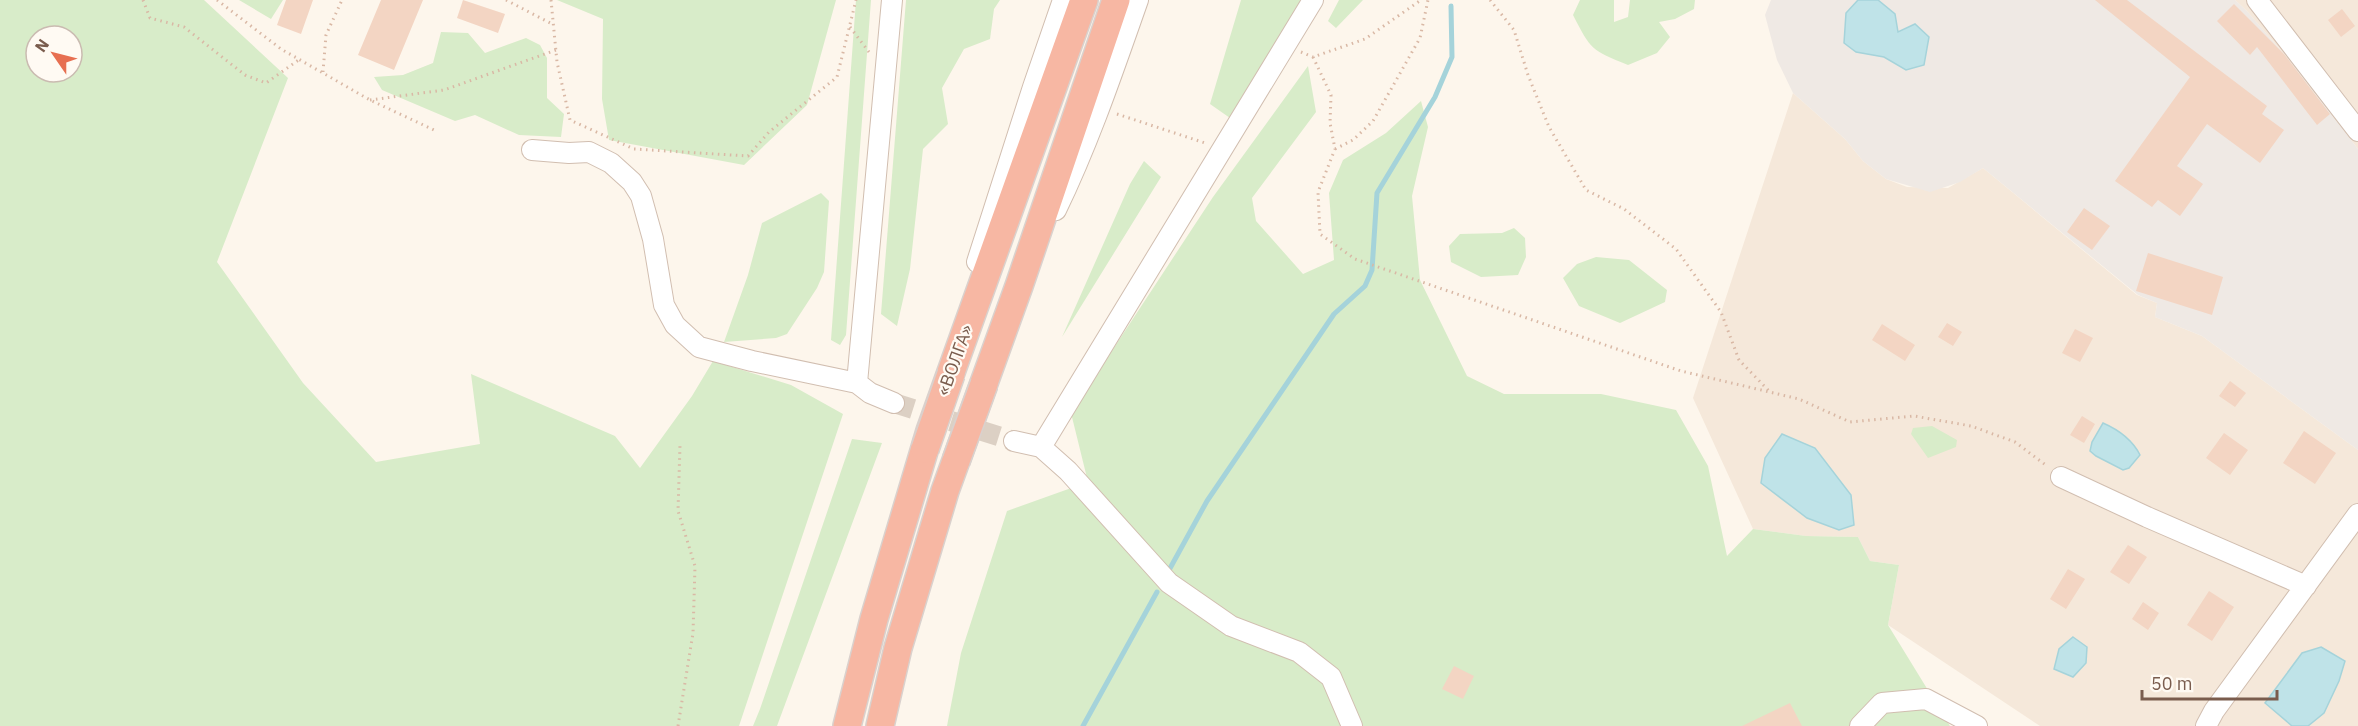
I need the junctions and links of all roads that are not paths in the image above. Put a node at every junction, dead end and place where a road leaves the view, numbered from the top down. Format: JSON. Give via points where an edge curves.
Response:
{"nodes":[{"id":1,"x":892,"y":0,"type":"edge"},
{"id":2,"x":1063,"y":0,"type":"edge"},
{"id":3,"x":1084,"y":0,"type":"edge"},
{"id":4,"x":1116,"y":0,"type":"edge"},
{"id":5,"x":1138,"y":0,"type":"edge"},
{"id":6,"x":1313,"y":0,"type":"edge"},
{"id":7,"x":2257,"y":0,"type":"edge"},
{"id":8,"x":2358,"y":131,"type":"edge"},
{"id":9,"x":532,"y":150,"type":"dead end"},
{"id":10,"x":1020,"y":286,"type":"junction"},
{"id":11,"x":857,"y":383,"type":"junction"},
{"id":12,"x":894,"y":403,"type":"tunnel mouth"},
{"id":13,"x":927,"y":440,"type":"junction"},
{"id":14,"x":1014,"y":441,"type":"tunnel mouth"},
{"id":15,"x":1041,"y":447,"type":"junction"},
{"id":16,"x":2061,"y":477,"type":"road end"},
{"id":17,"x":2358,"y":514,"type":"edge"},
{"id":18,"x":2306,"y":585,"type":"junction"},
{"id":19,"x":847,"y":726,"type":"edge"},
{"id":20,"x":879,"y":726,"type":"edge"},
{"id":21,"x":1352,"y":726,"type":"edge"},
{"id":22,"x":1860,"y":726,"type":"edge"},
{"id":23,"x":1977,"y":726,"type":"edge"},
{"id":24,"x":2206,"y":726,"type":"edge"}],
"edges":[{"from":1,"to":11,"type":"street"},
{"from":2,"to":13,"type":"street","via":[[950,341]]},
{"from":3,"to":13,"type":"highway","name":"«ВОЛГА»","bridge":true},
{"from":4,"to":10,"type":"highway","name":"«ВОЛГА»"},
{"from":5,"to":10,"type":"street","via":[[1078,164]]},
{"from":6,"to":15,"type":"street"},
{"from":7,"to":8,"type":"street"},
{"from":9,"to":11,"type":"street","via":[[589,152],[611,163],[632,182],[641,196],[653,239],[664,305],[675,325],[699,347]]},
{"from":10,"to":20,"type":"highway","name":"«ВОЛГА»","via":[[945,491]]},
{"from":11,"to":12,"type":"street"},
{"from":13,"to":19,"type":"highway"},
{"from":14,"to":15,"type":"street"},
{"from":15,"to":21,"type":"street","via":[[1068,471],[1169,583],[1231,626],[1299,652],[1331,677]]},
{"from":16,"to":18,"type":"street"},
{"from":17,"to":18,"type":"street"},
{"from":18,"to":24,"type":"street"},
{"from":22,"to":23,"type":"street","via":[[1882,703],[1926,699]]}]}
